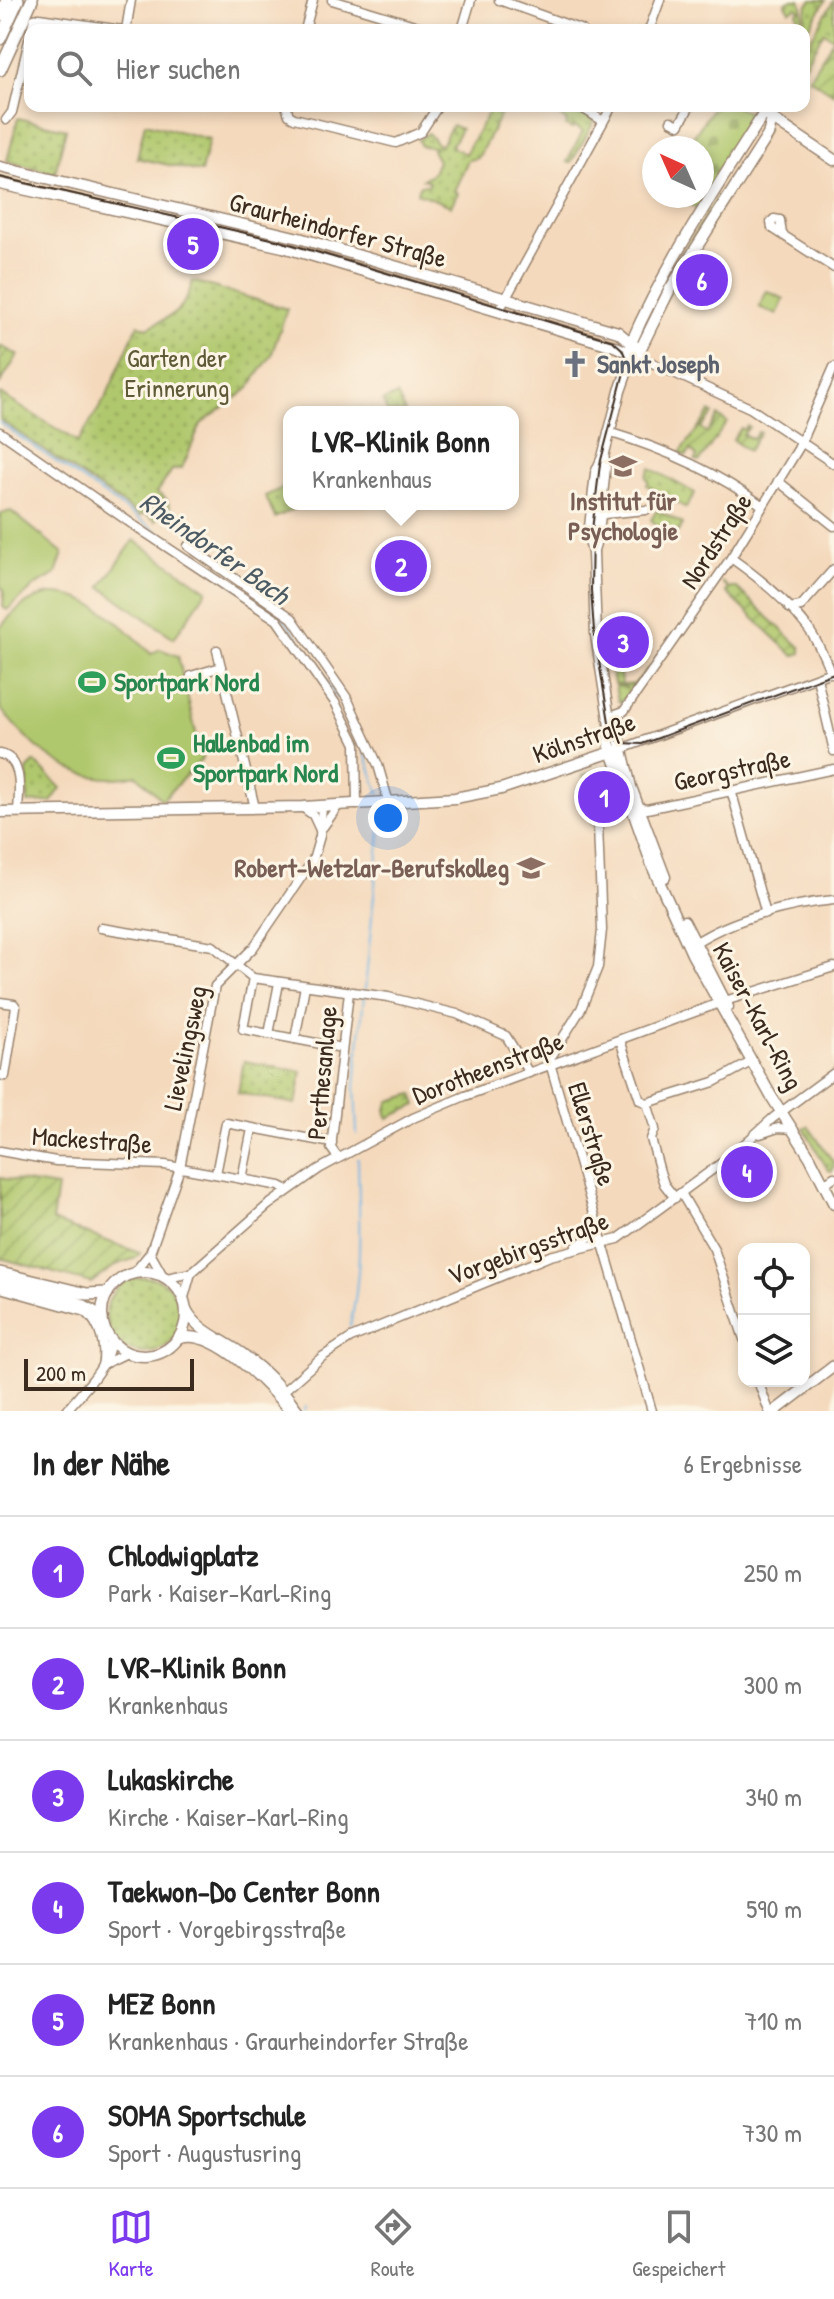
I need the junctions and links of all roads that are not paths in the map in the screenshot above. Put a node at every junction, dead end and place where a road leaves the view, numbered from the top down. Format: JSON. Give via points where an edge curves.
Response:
{"nodes":[{"id":1,"x":7,"y":0,"type":"edge"},
{"id":2,"x":18,"y":0,"type":"edge"},
{"id":3,"x":32,"y":0,"type":"edge"},
{"id":4,"x":131,"y":0,"type":"edge"},
{"id":5,"x":313,"y":0,"type":"edge"},
{"id":6,"x":332,"y":0,"type":"edge"},
{"id":7,"x":471,"y":0,"type":"edge"},
{"id":8,"x":499,"y":0,"type":"edge"},
{"id":9,"x":660,"y":0,"type":"edge"},
{"id":10,"x":522,"y":3,"type":"edge"},
{"id":11,"x":0,"y":15,"type":"edge"},
{"id":12,"x":33,"y":24,"type":"edge"},
{"id":13,"x":82,"y":24,"type":"edge"},
{"id":14,"x":125,"y":24,"type":"edge"},
{"id":15,"x":307,"y":24,"type":"edge"},
{"id":16,"x":411,"y":24,"type":"edge"},
{"id":17,"x":464,"y":24,"type":"edge"},
{"id":18,"x":569,"y":24,"type":"edge"},
{"id":19,"x":651,"y":24,"type":"edge"},
{"id":20,"x":0,"y":39,"type":"edge"},
{"id":21,"x":24,"y":62,"type":"edge"},
{"id":22,"x":2,"y":65,"type":"edge"},
{"id":23,"x":288,"y":112,"type":"edge"},
{"id":24,"x":434,"y":112,"type":"edge"},
{"id":25,"x":589,"y":112,"type":"edge"},
{"id":26,"x":608,"y":112,"type":"edge"},
{"id":27,"x":687,"y":112,"type":"edge"},
{"id":28,"x":762,"y":112,"type":"edge"},
{"id":29,"x":768,"y":116,"type":"junction"},
{"id":30,"x":6,"y":120,"type":"dead end"},
{"id":31,"x":603,"y":121,"type":"junction"},
{"id":32,"x":671,"y":121,"type":"dead end"},
{"id":33,"x":785,"y":127,"type":"junction"},
{"id":34,"x":768,"y":135,"type":"junction"},
{"id":35,"x":834,"y":160,"type":"edge"},
{"id":36,"x":0,"y":167,"type":"edge"},
{"id":37,"x":0,"y":184,"type":"edge"},
{"id":38,"x":782,"y":234,"type":"dead end"},
{"id":39,"x":834,"y":268,"type":"edge"},
{"id":40,"x":513,"y":285,"type":"junction"},
{"id":41,"x":491,"y":294,"type":"junction"},
{"id":42,"x":501,"y":307,"type":"junction"},
{"id":43,"x":639,"y":324,"type":"junction"},
{"id":44,"x":618,"y":332,"type":"junction"},
{"id":45,"x":600,"y":343,"type":"junction"},
{"id":46,"x":635,"y":349,"type":"junction"},
{"id":47,"x":834,"y":367,"type":"edge"},
{"id":48,"x":627,"y":368,"type":"junction"},
{"id":49,"x":0,"y":432,"type":"edge"},
{"id":50,"x":608,"y":432,"type":"junction"},
{"id":51,"x":801,"y":442,"type":"junction"},
{"id":52,"x":603,"y":457,"type":"junction"},
{"id":53,"x":834,"y":464,"type":"edge"},
{"id":54,"x":778,"y":481,"type":"junction"},
{"id":55,"x":763,"y":506,"type":"junction"},
{"id":56,"x":646,"y":510,"type":"dead end"},
{"id":57,"x":599,"y":518,"type":"junction"},
{"id":58,"x":834,"y":526,"type":"edge"},
{"id":59,"x":188,"y":546,"type":"dead end"},
{"id":60,"x":593,"y":553,"type":"junction"},
{"id":61,"x":731,"y":558,"type":"junction"},
{"id":62,"x":834,"y":569,"type":"edge"},
{"id":63,"x":789,"y":608,"type":"junction"},
{"id":64,"x":217,"y":650,"type":"dead end"},
{"id":65,"x":221,"y":667,"type":"junction"},
{"id":66,"x":832,"y":672,"type":"edge"},
{"id":67,"x":191,"y":676,"type":"dead end"},
{"id":68,"x":817,"y":678,"type":"junction"},
{"id":69,"x":609,"y":722,"type":"junction"},
{"id":70,"x":635,"y":744,"type":"junction"},
{"id":71,"x":834,"y":751,"type":"edge"},
{"id":72,"x":0,"y":754,"type":"edge"},
{"id":73,"x":617,"y":756,"type":"junction"},
{"id":74,"x":588,"y":761,"type":"junction"},
{"id":75,"x":834,"y":769,"type":"edge"},
{"id":76,"x":731,"y":790,"type":"junction"},
{"id":77,"x":389,"y":803,"type":"junction"},
{"id":78,"x":357,"y":805,"type":"junction"},
{"id":79,"x":322,"y":806,"type":"junction"},
{"id":80,"x":338,"y":806,"type":"junction"},
{"id":81,"x":302,"y":807,"type":"junction"},
{"id":82,"x":638,"y":807,"type":"junction"},
{"id":83,"x":255,"y":808,"type":"junction"},
{"id":84,"x":18,"y":811,"type":"junction"},
{"id":85,"x":0,"y":812,"type":"edge"},
{"id":86,"x":598,"y":825,"type":"dead end"},
{"id":87,"x":321,"y":831,"type":"junction"},
{"id":88,"x":834,"y":900,"type":"edge"},
{"id":89,"x":766,"y":914,"type":"junction"},
{"id":90,"x":101,"y":928,"type":"dead end"},
{"id":91,"x":695,"y":943,"type":"junction"},
{"id":92,"x":236,"y":965,"type":"junction"},
{"id":93,"x":834,"y":967,"type":"edge"},
{"id":94,"x":253,"y":978,"type":"junction"},
{"id":95,"x":279,"y":983,"type":"junction"},
{"id":96,"x":305,"y":986,"type":"junction"},
{"id":97,"x":354,"y":992,"type":"junction"},
{"id":98,"x":0,"y":1002,"type":"edge"},
{"id":99,"x":722,"y":1003,"type":"junction"},
{"id":100,"x":269,"y":1034,"type":"junction"},
{"id":101,"x":295,"y":1039,"type":"junction"},
{"id":102,"x":620,"y":1040,"type":"junction"},
{"id":103,"x":342,"y":1048,"type":"junction"},
{"id":104,"x":751,"y":1062,"type":"junction"},
{"id":105,"x":550,"y":1066,"type":"junction"},
{"id":106,"x":529,"y":1073,"type":"junction"},
{"id":107,"x":834,"y":1073,"type":"edge"},
{"id":108,"x":0,"y":1075,"type":"edge"},
{"id":109,"x":647,"y":1103,"type":"junction"},
{"id":110,"x":783,"y":1111,"type":"junction"},
{"id":111,"x":252,"y":1129,"type":"junction"},
{"id":112,"x":794,"y":1130,"type":"junction"},
{"id":113,"x":752,"y":1137,"type":"junction"},
{"id":114,"x":332,"y":1143,"type":"junction"},
{"id":115,"x":0,"y":1151,"type":"edge"},
{"id":116,"x":338,"y":1158,"type":"junction"},
{"id":117,"x":180,"y":1168,"type":"junction"},
{"id":118,"x":216,"y":1174,"type":"junction"},
{"id":119,"x":834,"y":1177,"type":"edge"},
{"id":120,"x":242,"y":1179,"type":"junction"},
{"id":121,"x":824,"y":1184,"type":"junction"},
{"id":122,"x":288,"y":1190,"type":"junction"},
{"id":123,"x":678,"y":1196,"type":"junction"},
{"id":124,"x":834,"y":1204,"type":"edge"},
{"id":125,"x":597,"y":1221,"type":"junction"},
{"id":126,"x":603,"y":1242,"type":"junction"},
{"id":127,"x":574,"y":1248,"type":"junction"},
{"id":128,"x":150,"y":1253,"type":"junction"},
{"id":129,"x":0,"y":1273,"type":"edge"},
{"id":130,"x":134,"y":1273,"type":"junction"},
{"id":131,"x":191,"y":1273,"type":"junction"},
{"id":132,"x":165,"y":1277,"type":"junction"},
{"id":133,"x":0,"y":1285,"type":"edge"},
{"id":134,"x":107,"y":1293,"type":"junction"},
{"id":135,"x":184,"y":1304,"type":"junction"},
{"id":136,"x":102,"y":1319,"type":"junction"},
{"id":137,"x":738,"y":1321,"type":"edge"},
{"id":138,"x":177,"y":1339,"type":"junction"},
{"id":139,"x":111,"y":1340,"type":"junction"},
{"id":140,"x":127,"y":1353,"type":"junction"},
{"id":141,"x":102,"y":1366,"type":"junction"},
{"id":142,"x":834,"y":1366,"type":"edge"},
{"id":143,"x":296,"y":1378,"type":"junction"},
{"id":144,"x":274,"y":1380,"type":"junction"},
{"id":145,"x":760,"y":1387,"type":"edge"},
{"id":146,"x":281,"y":1394,"type":"junction"},
{"id":147,"x":66,"y":1411,"type":"edge"},
{"id":148,"x":290,"y":1411,"type":"edge"},
{"id":149,"x":298,"y":1411,"type":"edge"},
{"id":150,"x":652,"y":1411,"type":"edge"},
{"id":151,"x":769,"y":1411,"type":"edge"},
{"id":152,"x":775,"y":1411,"type":"edge"}],
"edges":[{"from":1,"to":11,"type":"highway"},
{"from":2,"to":20,"type":"highway"},
{"from":3,"to":22,"type":"highway"},
{"from":4,"to":14,"type":"street"},
{"from":5,"to":15,"type":"street"},
{"from":6,"to":16,"type":"street"},
{"from":7,"to":17,"type":"street"},
{"from":8,"to":10,"type":"street"},
{"from":9,"to":19,"type":"street"},
{"from":10,"to":18,"type":"street"},
{"from":12,"to":13,"type":"street","via":[[39,18]]},
{"from":21,"to":30,"type":"street"},
{"from":23,"to":24,"type":"street","via":[[294,118],[396,143],[421,132]]},
{"from":25,"to":31,"type":"street"},
{"from":26,"to":31,"type":"street"},
{"from":27,"to":32,"type":"street","via":[[679,125]]},
{"from":28,"to":29,"type":"street"},
{"from":29,"to":33,"type":"main road"},
{"from":29,"to":34,"type":"main road"},
{"from":29,"to":43,"type":"main road","via":[[694,225]]},
{"from":31,"to":40,"type":"street"},
{"from":33,"to":34,"type":"main road"},
{"from":33,"to":35,"type":"main road"},
{"from":34,"to":46,"type":"main road"},
{"from":36,"to":41,"type":"main road","name":"Graurheindorfer Straße","via":[[299,238]]},
{"from":37,"to":42,"type":"main road","name":"Graurheindorfer Straße","via":[[283,247]]},
{"from":38,"to":39,"type":"street"},
{"from":40,"to":41,"type":"street"},
{"from":40,"to":42,"type":"street"},
{"from":41,"to":42,"type":"main road","name":"Graurheindorfer Straße"},
{"from":42,"to":44,"type":"main road","name":"Graurheindorfer Straße"},
{"from":42,"to":45,"type":"main road","name":"Graurheindorfer Straße"},
{"from":43,"to":44,"type":"main road"},
{"from":43,"to":46,"type":"main road"},
{"from":44,"to":46,"type":"main road","name":"Graurheindorfer Straße"},
{"from":45,"to":46,"type":"main road","name":"Graurheindorfer Straße"},
{"from":45,"to":48,"type":"main road"},
{"from":46,"to":48,"type":"main road","name":"Kaiser-Karl-Ring"},
{"from":46,"to":51,"type":"street","name":"Graurheindorfer Straße","via":[[750,408]]},
{"from":47,"to":51,"type":"street","name":"Nordstraße"},
{"from":48,"to":50,"type":"main road","name":"Kaiser-Karl-Ring"},
{"from":49,"to":78,"type":"street","via":[[277,620],[328,692],[356,744]]},
{"from":50,"to":52,"type":"main road","name":"Kaiser-Karl-Ring"},
{"from":50,"to":55,"type":"street","via":[[714,473]]},
{"from":51,"to":53,"type":"street","name":"Graurheindorfer Straße"},
{"from":51,"to":54,"type":"street","name":"Nordstraße"},
{"from":52,"to":57,"type":"main road","name":"Kaiser-Karl-Ring"},
{"from":52,"to":60,"type":"main road","name":"Kaiser-Karl-Ring","via":[[591,511]]},
{"from":54,"to":55,"type":"street","name":"Nordstraße"},
{"from":54,"to":58,"type":"street"},
{"from":55,"to":61,"type":"street","name":"Nordstraße"},
{"from":56,"to":57,"type":"street"},
{"from":57,"to":60,"type":"main road","name":"Kaiser-Karl-Ring"},
{"from":59,"to":77,"type":"street","via":[[292,618],[347,698]]},
{"from":60,"to":69,"type":"main road","name":"Kaiser-Karl-Ring","via":[[594,619]]},
{"from":61,"to":63,"type":"street"},
{"from":61,"to":69,"type":"street","name":"Nordstraße","via":[[633,701]]},
{"from":62,"to":63,"type":"street","via":[[801,606]]},
{"from":63,"to":66,"type":"street","via":[[809,629]]},
{"from":64,"to":65,"type":"street"},
{"from":65,"to":67,"type":"street"},
{"from":65,"to":83,"type":"street"},
{"from":66,"to":68,"type":"street","name":"Kölnstraße"},
{"from":68,"to":70,"type":"street","name":"Kölnstraße"},
{"from":68,"to":71,"type":"street"},
{"from":69,"to":73,"type":"main road","name":"Kaiser-Karl-Ring"},
{"from":69,"to":74,"type":"main road"},
{"from":70,"to":73,"type":"street","name":"Kölnstraße"},
{"from":70,"to":73,"type":"street","via":[[629,754]]},
{"from":72,"to":84,"type":"street","via":[[17,767]]},
{"from":73,"to":74,"type":"main road","name":"Kölnstraße"},
{"from":73,"to":74,"type":"main road","via":[[601,763]]},
{"from":73,"to":82,"type":"main road","name":"Kaiser-Karl-Ring"},
{"from":73,"to":99,"type":"main road","name":"Kaiser-Karl-Ring","via":[[673,915]]},
{"from":74,"to":77,"type":"main road","name":"Kölnstraße","via":[[473,795]]},
{"from":75,"to":76,"type":"street","name":"Georgstraße"},
{"from":76,"to":82,"type":"street","name":"Georgstraße"},
{"from":76,"to":89,"type":"street"},
{"from":77,"to":78,"type":"main road","name":"Kölnstraße"},
{"from":78,"to":80,"type":"main road","name":"Kölnstraße"},
{"from":79,"to":80,"type":"main road","name":"Kölnstraße"},
{"from":79,"to":81,"type":"main road","name":"Kölnstraße"},
{"from":79,"to":87,"type":"street","name":"Lievelingsweg"},
{"from":80,"to":87,"type":"street"},
{"from":81,"to":83,"type":"main road","name":"Kölnstraße"},
{"from":81,"to":87,"type":"street"},
{"from":82,"to":91,"type":"main road","name":"Kaiser-Karl-Ring"},
{"from":83,"to":84,"type":"main road","name":"Kölnstraße"},
{"from":84,"to":85,"type":"main road","name":"Kölnstraße"},
{"from":86,"to":105,"type":"street","name":"Ellerstraße","via":[[598,967]]},
{"from":87,"to":92,"type":"street","name":"Lievelingsweg","via":[[313,860]]},
{"from":88,"to":89,"type":"street"},
{"from":89,"to":91,"type":"street"},
{"from":90,"to":92,"type":"street","via":[[213,946]]},
{"from":91,"to":99,"type":"main road","name":"Kaiser-Karl-Ring"},
{"from":92,"to":94,"type":"street"},
{"from":92,"to":117,"type":"street","name":"Lievelingsweg","via":[[215,986]]},
{"from":93,"to":99,"type":"street","name":"Dorotheenstraße"},
{"from":94,"to":95,"type":"street"},
{"from":94,"to":100,"type":"street","via":[[243,1029]]},
{"from":95,"to":96,"type":"street"},
{"from":95,"to":100,"type":"street"},
{"from":96,"to":97,"type":"street"},
{"from":96,"to":101,"type":"street"},
{"from":97,"to":103,"type":"street","name":"Perthesanlage"},
{"from":97,"to":106,"type":"street","via":[[440,1008],[495,1030],[511,1042]]},
{"from":98,"to":108,"type":"street","via":[[16,1007],[5,1076]]},
{"from":99,"to":102,"type":"street","name":"Dorotheenstraße"},
{"from":99,"to":104,"type":"main road","name":"Kaiser-Karl-Ring"},
{"from":99,"to":110,"type":"main road","name":"Kaiser-Karl-Ring"},
{"from":100,"to":101,"type":"street"},
{"from":101,"to":103,"type":"street"},
{"from":102,"to":105,"type":"street","name":"Dorotheenstraße"},
{"from":102,"to":109,"type":"street","via":[[640,1100]]},
{"from":103,"to":114,"type":"street","name":"Perthesanlage"},
{"from":104,"to":109,"type":"street","via":[[714,1082]]},
{"from":104,"to":110,"type":"main road","name":"Kaiser-Karl-Ring"},
{"from":105,"to":106,"type":"street","name":"Dorotheenstraße"},
{"from":105,"to":125,"type":"street","name":"Ellerstraße"},
{"from":106,"to":116,"type":"street","name":"Dorotheenstraße","via":[[429,1111]]},
{"from":107,"to":110,"type":"street","name":"Vorgebirgsstraße"},
{"from":109,"to":123,"type":"street","via":[[660,1172]]},
{"from":110,"to":112,"type":"main road"},
{"from":110,"to":113,"type":"street","name":"Vorgebirgsstraße"},
{"from":111,"to":114,"type":"street"},
{"from":111,"to":118,"type":"street","via":[[226,1123]]},
{"from":111,"to":120,"type":"street"},
{"from":112,"to":113,"type":"street","via":[[778,1128]]},
{"from":112,"to":121,"type":"main road"},
{"from":113,"to":123,"type":"street","name":"Vorgebirgsstraße"},
{"from":114,"to":116,"type":"street","name":"Perthesanlage"},
{"from":115,"to":117,"type":"street","name":"Mackestraße","via":[[56,1161]]},
{"from":116,"to":122,"type":"street","name":"Dorotheenstraße"},
{"from":117,"to":118,"type":"street","name":"Mackestraße"},
{"from":117,"to":128,"type":"street","name":"Lievelingsweg"},
{"from":118,"to":120,"type":"street","name":"Mackestraße"},
{"from":119,"to":121,"type":"street"},
{"from":120,"to":122,"type":"street","name":"Mackestraße"},
{"from":121,"to":124,"type":"main road"},
{"from":122,"to":131,"type":"street","name":"Dorotheenstraße"},
{"from":123,"to":126,"type":"street","name":"Vorgebirgsstraße","via":[[618,1239]]},
{"from":123,"to":137,"type":"street","via":[[714,1249]]},
{"from":125,"to":126,"type":"street","name":"Ellerstraße"},
{"from":125,"to":127,"type":"street","via":[[593,1234]]},
{"from":126,"to":127,"type":"street","name":"Vorgebirgsstraße"},
{"from":126,"to":150,"type":"street","name":"Ellerstraße"},
{"from":127,"to":143,"type":"street","name":"Vorgebirgsstraße","via":[[351,1338]]},
{"from":128,"to":130,"type":"street","name":"Lievelingsweg"},
{"from":128,"to":132,"type":"street"},
{"from":129,"to":134,"type":"highway","via":[[87,1294]]},
{"from":130,"to":132,"type":"main road"},
{"from":130,"to":134,"type":"main road"},
{"from":131,"to":132,"type":"street"},
{"from":131,"to":135,"type":"street"},
{"from":132,"to":135,"type":"main road"},
{"from":133,"to":136,"type":"highway","via":[[83,1306]]},
{"from":133,"to":141,"type":"street","via":[[86,1312],[106,1349]]},
{"from":134,"to":136,"type":"main road"},
{"from":135,"to":138,"type":"main road"},
{"from":135,"to":144,"type":"main road","via":[[196,1325]]},
{"from":136,"to":139,"type":"main road"},
{"from":138,"to":140,"type":"main road","via":[[160,1353]]},
{"from":138,"to":146,"type":"main road","via":[[203,1338]]},
{"from":139,"to":140,"type":"main road"},
{"from":139,"to":141,"type":"street"},
{"from":140,"to":141,"type":"street"},
{"from":141,"to":147,"type":"street"},
{"from":142,"to":152,"type":"main road"},
{"from":143,"to":144,"type":"street"},
{"from":143,"to":146,"type":"street","name":"Vorgebirgsstraße"},
{"from":144,"to":146,"type":"main road"},
{"from":145,"to":151,"type":"street"},
{"from":146,"to":148,"type":"main road"},
{"from":146,"to":149,"type":"main road"}]}
